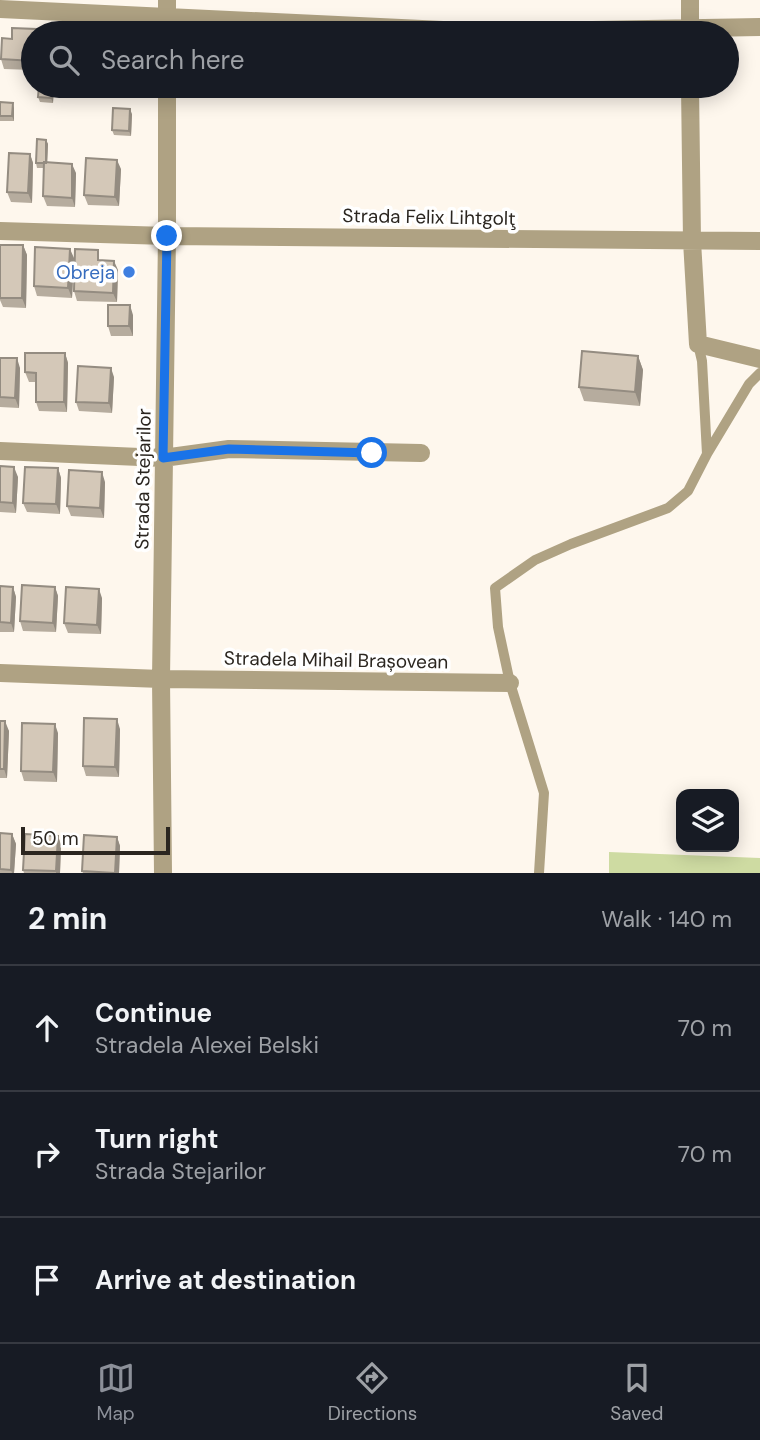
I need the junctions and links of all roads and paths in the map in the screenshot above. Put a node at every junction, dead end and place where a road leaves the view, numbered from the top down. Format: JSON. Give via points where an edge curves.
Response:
{"nodes":[{"id":1,"x":690,"y":0,"type":"edge"},
{"id":2,"x":0,"y":9,"type":"edge"},
{"id":3,"x":167,"y":17,"type":"edge"},
{"id":4,"x":252,"y":21,"type":"edge"},
{"id":5,"x":690,"y":21,"type":"edge"},
{"id":6,"x":760,"y":27,"type":"edge"},
{"id":7,"x":739,"y":28,"type":"edge"},
{"id":8,"x":167,"y":98,"type":"edge"},
{"id":9,"x":690,"y":98,"type":"edge"},
{"id":10,"x":0,"y":230,"type":"edge"},
{"id":11,"x":167,"y":236,"type":"junction"},
{"id":12,"x":692,"y":241,"type":"junction"},
{"id":13,"x":760,"y":241,"type":"edge"},
{"id":14,"x":698,"y":344,"type":"junction"},
{"id":15,"x":760,"y":359,"type":"edge"},
{"id":16,"x":760,"y":373,"type":"edge"},
{"id":17,"x":0,"y":451,"type":"edge"},
{"id":18,"x":421,"y":453,"type":"dead end"},
{"id":19,"x":707,"y":454,"type":"junction"},
{"id":20,"x":163,"y":458,"type":"junction"},
{"id":21,"x":0,"y":673,"type":"edge"},
{"id":22,"x":161,"y":679,"type":"junction"},
{"id":23,"x":510,"y":683,"type":"junction"},
{"id":24,"x":163,"y":873,"type":"edge"},
{"id":25,"x":539,"y":873,"type":"edge"}],
"edges":[{"from":1,"to":5,"type":"street"},
{"from":2,"to":3,"type":"street"},
{"from":3,"to":4,"type":"street"},
{"from":6,"to":7,"type":"street"},
{"from":8,"to":11,"type":"street","name":"Strada Stejarilor"},
{"from":9,"to":12,"type":"street"},
{"from":10,"to":11,"type":"street","name":"Strada Felix Lihtgolţ"},
{"from":11,"to":12,"type":"street","name":"Strada Felix Lihtgolţ"},
{"from":11,"to":20,"type":"street","name":"Strada Stejarilor"},
{"from":12,"to":13,"type":"street","name":"Strada Felix Lihtgolţ"},
{"from":12,"to":14,"type":"street"},
{"from":14,"to":15,"type":"street"},
{"from":14,"to":19,"type":"lane"},
{"from":16,"to":19,"type":"lane"},
{"from":17,"to":20,"type":"street"},
{"from":18,"to":20,"type":"street","via":[[229,449]]},
{"from":19,"to":23,"type":"lane","via":[[688,491],[668,508],[535,560],[495,588]]},
{"from":20,"to":22,"type":"street","name":"Strada Stejarilor"},
{"from":21,"to":22,"type":"street","name":"Stradela Mihail Brașovean"},
{"from":22,"to":23,"type":"street","name":"Stradela Mihail Brașovean"},
{"from":22,"to":24,"type":"street","name":"Strada Stejarilor"},
{"from":23,"to":25,"type":"lane","via":[[544,793]]}]}
